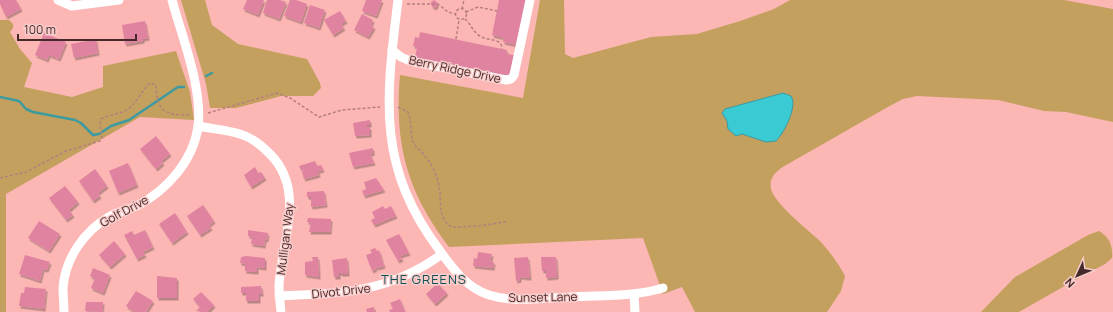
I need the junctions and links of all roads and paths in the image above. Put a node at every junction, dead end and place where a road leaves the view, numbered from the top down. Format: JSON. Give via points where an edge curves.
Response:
{"nodes":[{"id":1,"x":58,"y":0,"type":"edge"},
{"id":2,"x":119,"y":0,"type":"edge"},
{"id":3,"x":172,"y":0,"type":"edge"},
{"id":4,"x":398,"y":0,"type":"edge"},
{"id":5,"x":464,"y":0,"type":"edge"},
{"id":6,"x":530,"y":0,"type":"edge"},
{"id":7,"x":408,"y":4,"type":"dead end"},
{"id":8,"x":462,"y":8,"type":"junction"},
{"id":9,"x":497,"y":10,"type":"dead end"},
{"id":10,"x":466,"y":12,"type":"junction"},
{"id":11,"x":455,"y":14,"type":"junction"},
{"id":12,"x":464,"y":19,"type":"junction"},
{"id":13,"x":459,"y":20,"type":"junction"},
{"id":14,"x":456,"y":39,"type":"dead end"},
{"id":15,"x":502,"y":49,"type":"dead end"},
{"id":16,"x":392,"y":50,"type":"junction"},
{"id":17,"x":388,"y":107,"type":"junction"},
{"id":18,"x":198,"y":115,"type":"junction"},
{"id":19,"x":198,"y":126,"type":"junction"},
{"id":20,"x":0,"y":178,"type":"edge"},
{"id":21,"x":507,"y":221,"type":"dead end"},
{"id":22,"x":442,"y":254,"type":"junction"},
{"id":23,"x":663,"y":288,"type":"dead end"},
{"id":24,"x":634,"y":294,"type":"junction"},
{"id":25,"x":279,"y":296,"type":"junction"},
{"id":26,"x":64,"y":312,"type":"edge"},
{"id":27,"x":280,"y":312,"type":"edge"},
{"id":28,"x":635,"y":312,"type":"edge"}],
"edges":[{"from":1,"to":2,"type":"street","via":[[72,6]]},
{"from":3,"to":18,"type":"street","name":"Golf Drive","via":[[198,92]]},
{"from":4,"to":16,"type":"street","name":"Sunset Lane"},
{"from":5,"to":8,"type":"path"},
{"from":6,"to":16,"type":"street","name":"Berry Ridge Drive","via":[[511,79],[410,61]]},
{"from":7,"to":11,"type":"path","via":[[439,4],[448,12]]},
{"from":8,"to":10,"type":"path"},
{"from":8,"to":11,"type":"path"},
{"from":9,"to":10,"type":"path","via":[[478,7]]},
{"from":10,"to":12,"type":"path"},
{"from":11,"to":13,"type":"path"},
{"from":12,"to":13,"type":"path"},
{"from":12,"to":15,"type":"path","via":[[477,34],[498,41]]},
{"from":13,"to":14,"type":"path"},
{"from":16,"to":17,"type":"street","name":"Sunset Lane"},
{"from":17,"to":18,"type":"path","via":[[342,110],[319,117],[286,95],[277,93]]},
{"from":17,"to":21,"type":"path","via":[[401,107],[409,113],[414,142],[429,162],[438,182],[442,213],[448,225],[462,228]]},
{"from":17,"to":22,"type":"street","name":"Sunset Lane","via":[[391,146],[402,182],[417,217]]},
{"from":18,"to":19,"type":"street","name":"Golf Drive"},
{"from":18,"to":20,"type":"path","via":[[171,115],[160,106],[156,97],[156,85],[150,83],[128,109],[101,119],[100,141],[66,151],[26,172]]},
{"from":19,"to":25,"type":"street","name":"Mulligan Way","via":[[247,137],[266,149],[282,170],[289,191],[290,214]]},
{"from":19,"to":26,"type":"street","name":"Golf Drive","via":[[188,157],[161,190],[137,206],[110,216],[95,226],[82,240],[69,262],[63,288]]},
{"from":22,"to":24,"type":"street","name":"Sunset Lane","via":[[472,287],[496,297],[524,299]]},
{"from":22,"to":25,"type":"street","name":"Divot Drive","via":[[405,277],[370,289]]},
{"from":23,"to":24,"type":"street","name":"Sunset Lane"},
{"from":24,"to":28,"type":"street"},
{"from":25,"to":27,"type":"street","name":"Mulligan Way"}]}
